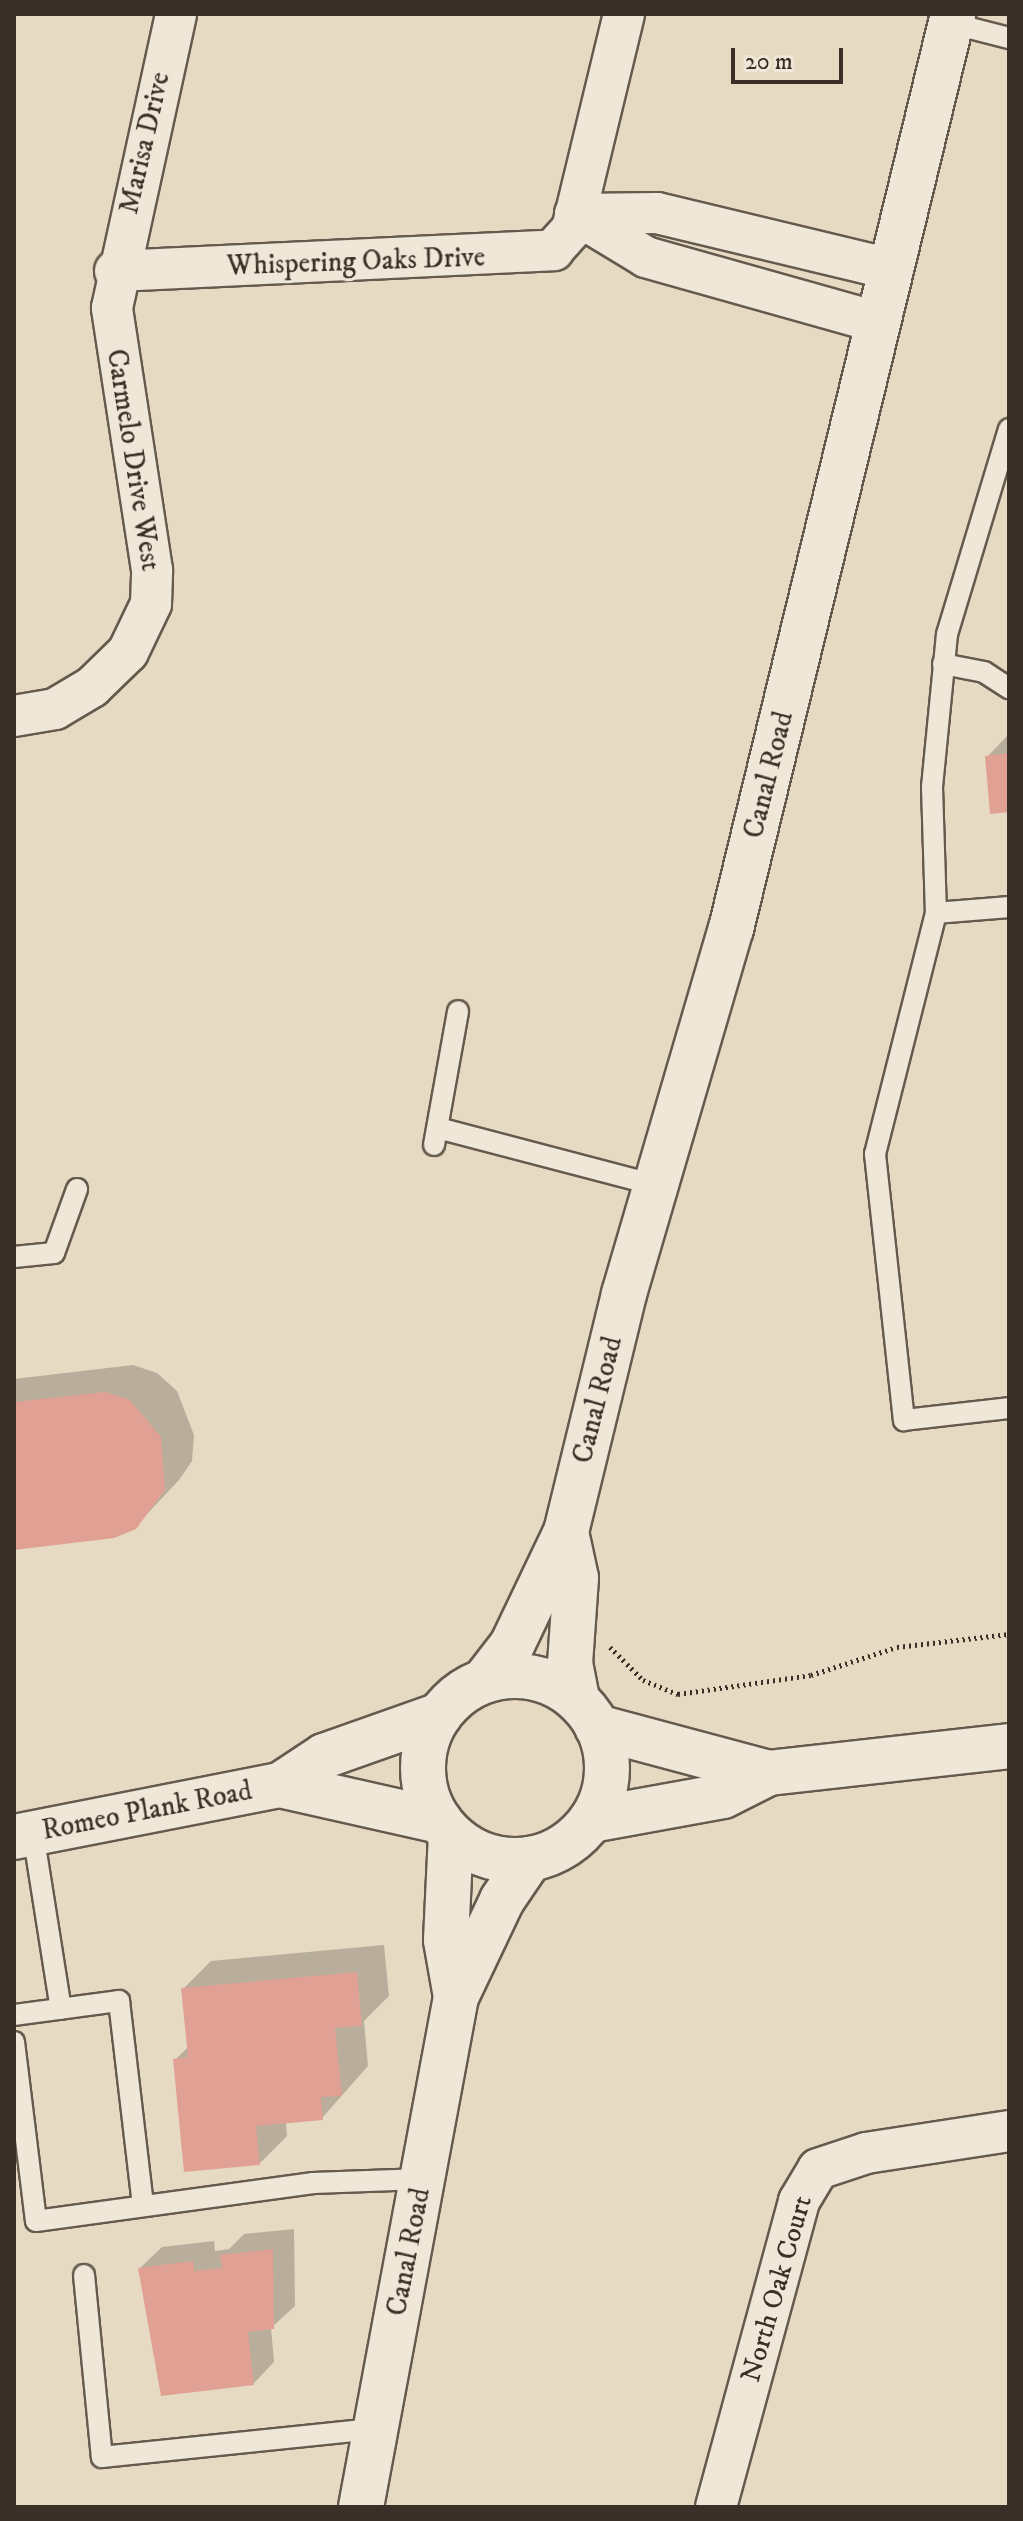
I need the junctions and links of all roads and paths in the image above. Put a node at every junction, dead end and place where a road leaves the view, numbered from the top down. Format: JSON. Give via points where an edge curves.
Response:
{"nodes":[{"id":1,"x":176,"y":14,"type":"edge"},
{"id":2,"x":624,"y":14,"type":"edge"},
{"id":3,"x":952,"y":19,"type":"edge"},
{"id":4,"x":1009,"y":38,"type":"edge"},
{"id":5,"x":575,"y":214,"type":"junction"},
{"id":6,"x":891,"y":269,"type":"junction"},
{"id":7,"x":115,"y":271,"type":"junction"},
{"id":8,"x":877,"y":322,"type":"junction"},
{"id":9,"x":1009,"y":429,"type":"edge"},
{"id":10,"x":943,"y":664,"type":"junction"},
{"id":11,"x":1009,"y":688,"type":"edge"},
{"id":12,"x":14,"y":716,"type":"edge"},
{"id":13,"x":1009,"y":907,"type":"edge"},
{"id":14,"x":936,"y":913,"type":"junction"},
{"id":15,"x":458,"y":1011,"type":"dead end"},
{"id":16,"x":656,"y":1185,"type":"junction"},
{"id":17,"x":77,"y":1189,"type":"dead end"},
{"id":18,"x":14,"y":1257,"type":"edge"},
{"id":19,"x":1009,"y":1408,"type":"edge"},
{"id":20,"x":566,"y":1532,"type":"junction"},
{"id":21,"x":1009,"y":1634,"type":"edge"},
{"id":22,"x":598,"y":1642,"type":"dead end"},
{"id":23,"x":485,"y":1680,"type":"junction"},
{"id":24,"x":587,"y":1713,"type":"junction"},
{"id":25,"x":440,"y":1715,"type":"junction"},
{"id":26,"x":1009,"y":1746,"type":"edge"},
{"id":27,"x":769,"y":1773,"type":"junction"},
{"id":28,"x":280,"y":1785,"type":"junction"},
{"id":29,"x":591,"y":1820,"type":"junction"},
{"id":30,"x":446,"y":1828,"type":"junction"},
{"id":31,"x":23,"y":1835,"type":"edge"},
{"id":32,"x":530,"y":1859,"type":"junction"},
{"id":33,"x":456,"y":1997,"type":"junction"},
{"id":34,"x":61,"y":2009,"type":"junction"},
{"id":35,"x":14,"y":2015,"type":"edge"},
{"id":36,"x":14,"y":2042,"type":"edge"},
{"id":37,"x":1009,"y":2131,"type":"edge"},
{"id":38,"x":423,"y":2179,"type":"junction"},
{"id":39,"x":143,"y":2206,"type":"junction"},
{"id":40,"x":84,"y":2275,"type":"dead end"},
{"id":41,"x":373,"y":2429,"type":"junction"},
{"id":42,"x":361,"y":2507,"type":"edge"},
{"id":43,"x":716,"y":2507,"type":"edge"}],
"edges":[{"from":1,"to":7,"type":"street","name":"Marisa Drive"},
{"from":2,"to":5,"type":"street"},
{"from":3,"to":4,"type":"lane"},
{"from":3,"to":6,"type":"street","name":"Canal Road"},
{"from":5,"to":6,"type":"street","via":[[657,213]]},
{"from":5,"to":7,"type":"street","name":"Whispering Oaks Drive","via":[[564,240],[534,255]]},
{"from":5,"to":8,"type":"street","via":[[646,257]]},
{"from":6,"to":8,"type":"street","name":"Canal Road"},
{"from":7,"to":12,"type":"street","name":"Carmelo Drive West","via":[[113,349],[152,570],[151,604],[128,652],[92,687],[55,709]]},
{"from":8,"to":16,"type":"street","name":"Canal Road","via":[[731,929]]},
{"from":9,"to":10,"type":"lane","via":[[981,506]]},
{"from":10,"to":11,"type":"lane","via":[[984,672]]},
{"from":10,"to":14,"type":"lane","via":[[932,787]]},
{"from":13,"to":14,"type":"lane"},
{"from":14,"to":19,"type":"lane","via":[[875,1154],[904,1420]]},
{"from":15,"to":16,"type":"lane","via":[[436,1137]]},
{"from":16,"to":20,"type":"street","name":"Canal Road"},
{"from":17,"to":18,"type":"lane","via":[[54,1253]]},
{"from":20,"to":23,"type":"street","name":"Canal Road","via":[[512,1645]]},
{"from":20,"to":24,"type":"street","name":"Canal Road","via":[[576,1578],[570,1663]]},
{"from":21,"to":22,"type":"path","via":[[897,1647],[811,1675],[678,1694],[658,1690]]},
{"from":23,"to":24,"type":"street","via":[[528,1678]]},
{"from":23,"to":25,"type":"street"},
{"from":24,"to":27,"type":"street"},
{"from":24,"to":29,"type":"street","via":[[604,1791]]},
{"from":25,"to":28,"type":"street","name":"Romeo Plank Road","via":[[324,1756]]},
{"from":25,"to":30,"type":"street","via":[[423,1768]]},
{"from":26,"to":27,"type":"street"},
{"from":27,"to":29,"type":"street","via":[[723,1796]]},
{"from":28,"to":30,"type":"street","name":"Romeo Plank Road"},
{"from":28,"to":31,"type":"street","name":"Romeo Plank Road"},
{"from":29,"to":32,"type":"street","via":[[554,1852]]},
{"from":30,"to":32,"type":"street","via":[[488,1855]]},
{"from":30,"to":33,"type":"street","name":"Canal Road","via":[[446,1940]]},
{"from":31,"to":34,"type":"lane"},
{"from":32,"to":33,"type":"street","name":"Canal Road","via":[[502,1900]]},
{"from":33,"to":38,"type":"street","name":"Canal Road"},
{"from":34,"to":35,"type":"lane"},
{"from":34,"to":39,"type":"lane","via":[[119,2001]]},
{"from":36,"to":39,"type":"lane","via":[[36,2221]]},
{"from":37,"to":43,"type":"street","name":"North Oak Court","via":[[866,2153],[818,2169],[799,2201]]},
{"from":38,"to":39,"type":"lane","via":[[313,2183]]},
{"from":38,"to":41,"type":"street","name":"Canal Road"},
{"from":40,"to":41,"type":"lane","via":[[102,2457]]},
{"from":41,"to":42,"type":"street","name":"Canal Road"}]}
